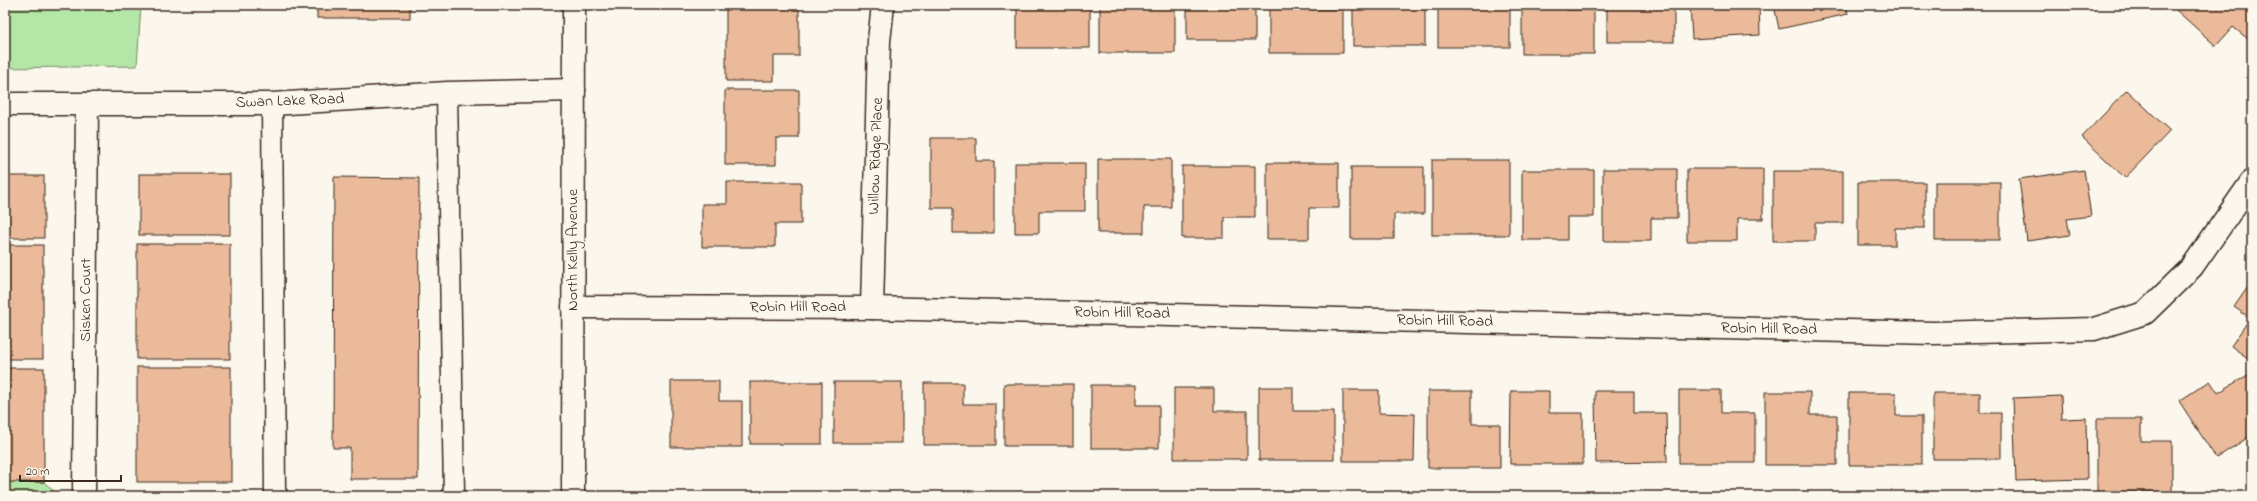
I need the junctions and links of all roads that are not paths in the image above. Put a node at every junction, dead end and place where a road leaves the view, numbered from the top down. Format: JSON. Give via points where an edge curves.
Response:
{"nodes":[{"id":1,"x":574,"y":5,"type":"edge"},
{"id":2,"x":883,"y":5,"type":"edge"},
{"id":3,"x":574,"y":90,"type":"junction"},
{"id":4,"x":447,"y":93,"type":"junction"},
{"id":5,"x":5,"y":104,"type":"edge"},
{"id":6,"x":87,"y":104,"type":"junction"},
{"id":7,"x":272,"y":104,"type":"junction"},
{"id":8,"x":2252,"y":181,"type":"edge"},
{"id":9,"x":573,"y":307,"type":"junction"},
{"id":10,"x":872,"y":308,"type":"junction"},
{"id":11,"x":84,"y":496,"type":"edge"},
{"id":12,"x":278,"y":496,"type":"edge"},
{"id":13,"x":451,"y":496,"type":"edge"},
{"id":14,"x":573,"y":496,"type":"edge"}],
"edges":[{"from":1,"to":3,"type":"street","name":"North Kelly Avenue"},
{"from":2,"to":10,"type":"street","name":"Willow Ridge Place","via":[[879,49]]},
{"from":3,"to":4,"type":"street","name":"Swan Lake Road"},
{"from":3,"to":9,"type":"street","name":"North Kelly Avenue"},
{"from":4,"to":7,"type":"street","name":"Swan Lake Road"},
{"from":4,"to":13,"type":"lane","via":[[454,493]]},
{"from":5,"to":6,"type":"street","name":"Swan Lake Road"},
{"from":6,"to":7,"type":"street","name":"Swan Lake Road"},
{"from":6,"to":11,"type":"street","name":"Sisken Court"},
{"from":7,"to":12,"type":"lane","via":[[275,493]]},
{"from":8,"to":10,"type":"street","name":"Robin Hill Road","via":[[2192,267],[2145,313],[2094,329],[1934,333]]},
{"from":9,"to":10,"type":"street","name":"Robin Hill Road"},
{"from":9,"to":14,"type":"street","name":"North Kelly Avenue"}]}
